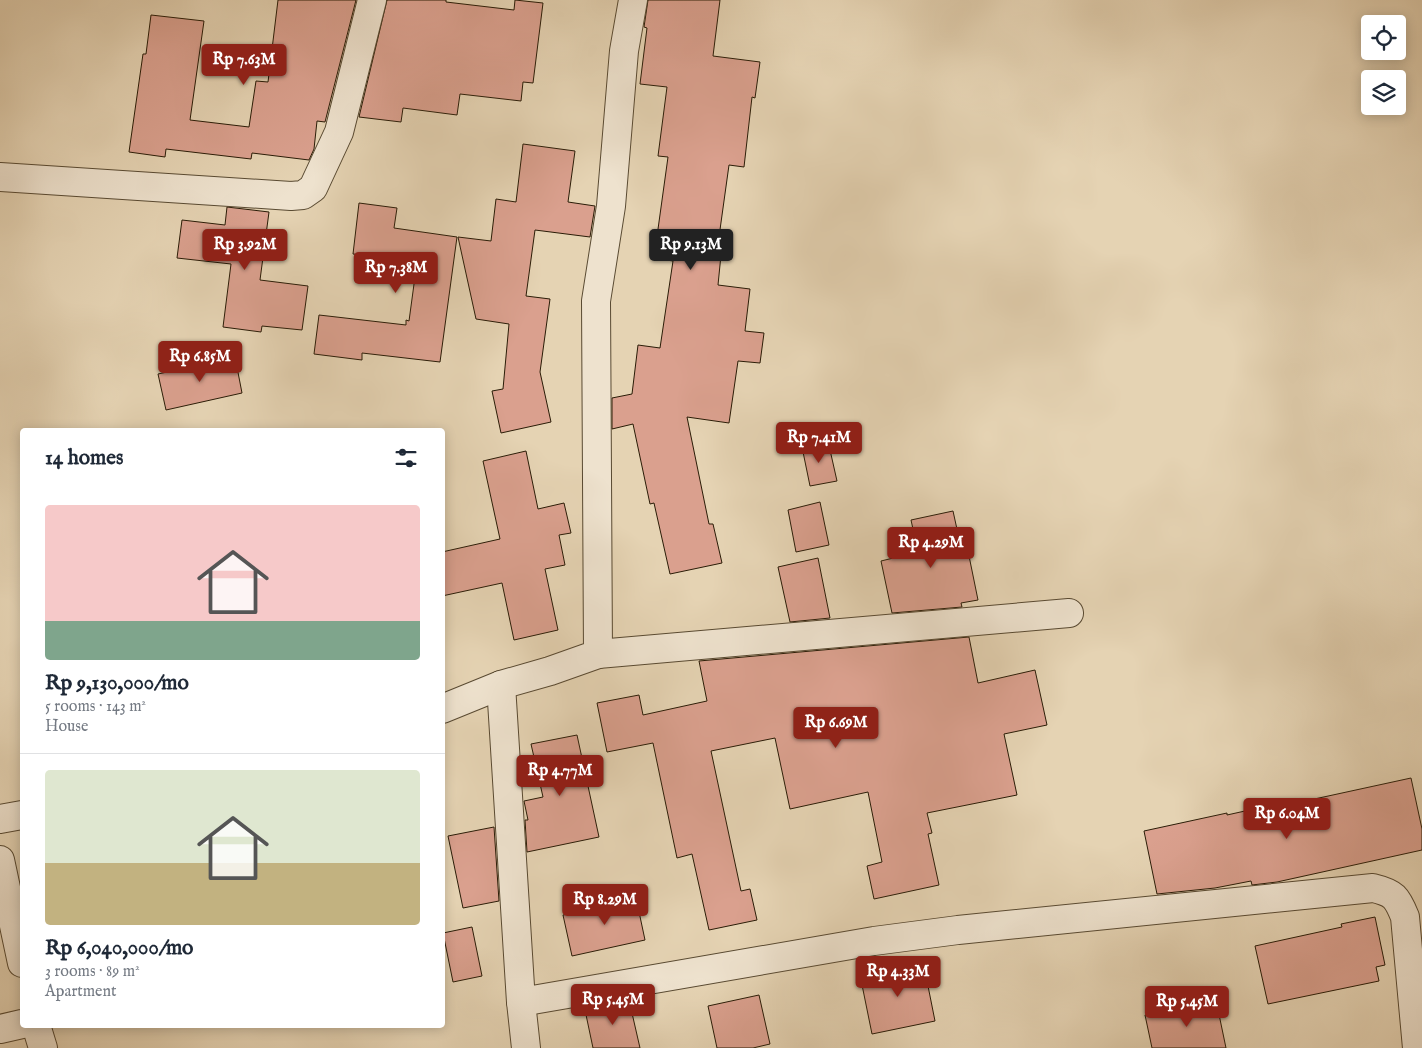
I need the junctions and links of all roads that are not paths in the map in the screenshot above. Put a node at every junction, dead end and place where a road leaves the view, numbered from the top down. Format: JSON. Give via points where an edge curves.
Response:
{"nodes":[{"id":1,"x":372,"y":0,"type":"edge"},
{"id":2,"x":633,"y":0,"type":"edge"},
{"id":3,"x":0,"y":178,"type":"edge"},
{"id":4,"x":1069,"y":613,"type":"dead end"},
{"id":5,"x":598,"y":654,"type":"junction"},
{"id":6,"x":501,"y":685,"type":"junction"},
{"id":7,"x":445,"y":708,"type":"edge"},
{"id":8,"x":20,"y":815,"type":"edge"},
{"id":9,"x":0,"y":819,"type":"edge"},
{"id":10,"x":0,"y":860,"type":"edge"},
{"id":11,"x":20,"y":954,"type":"edge"},
{"id":12,"x":521,"y":1002,"type":"junction"},
{"id":13,"x":20,"y":1024,"type":"edge"},
{"id":14,"x":37,"y":1028,"type":"edge"},
{"id":15,"x":0,"y":1029,"type":"edge"},
{"id":16,"x":43,"y":1048,"type":"edge"},
{"id":17,"x":526,"y":1048,"type":"edge"},
{"id":18,"x":1417,"y":1048,"type":"edge"}],
"edges":[{"from":1,"to":3,"type":"street","via":[[338,132],[313,188],[303,194],[291,196]]},
{"from":2,"to":5,"type":"street","via":[[624,51],[611,206],[596,301]]},
{"from":4,"to":5,"type":"street"},
{"from":5,"to":6,"type":"street"},
{"from":6,"to":7,"type":"street"},
{"from":6,"to":12,"type":"street"},
{"from":8,"to":9,"type":"street"},
{"from":10,"to":11,"type":"street"},
{"from":12,"to":17,"type":"street"},
{"from":12,"to":18,"type":"street","via":[[874,941],[1373,888],[1398,899],[1404,917]]},
{"from":13,"to":15,"type":"street"},
{"from":14,"to":16,"type":"street"}]}
